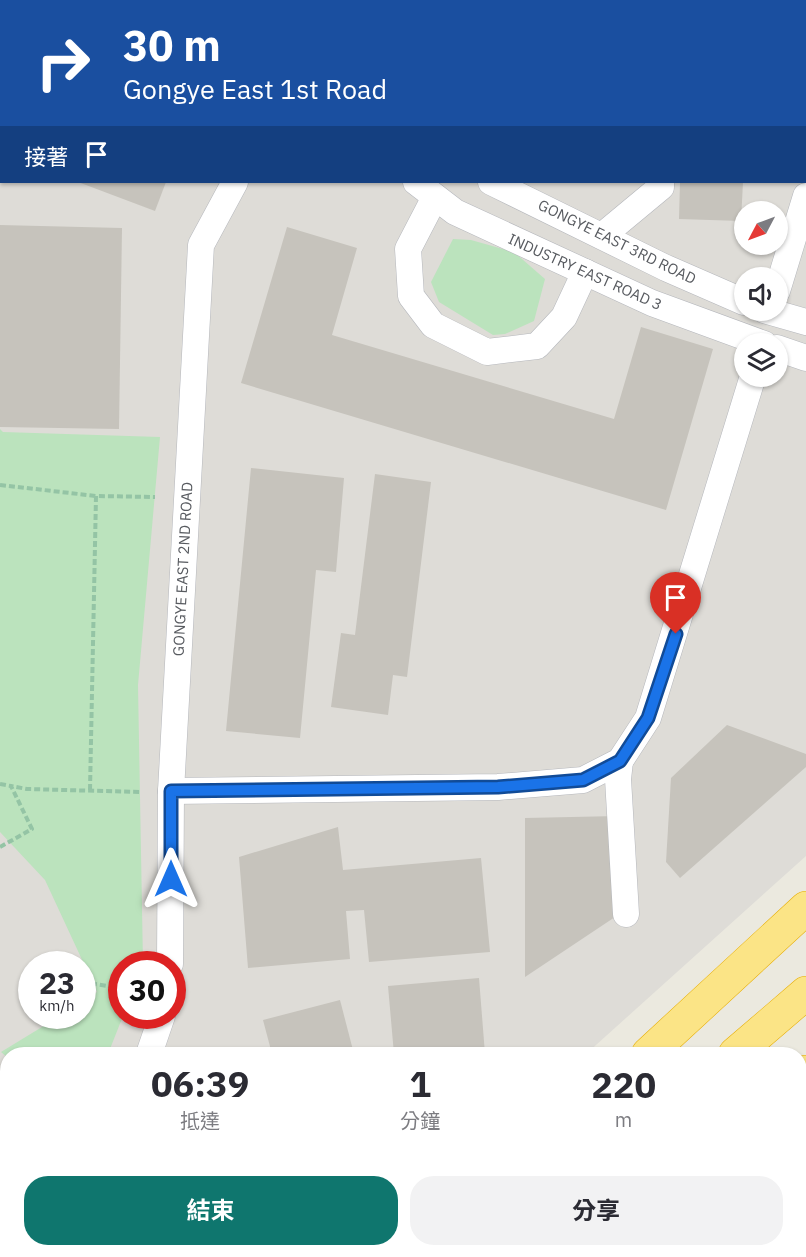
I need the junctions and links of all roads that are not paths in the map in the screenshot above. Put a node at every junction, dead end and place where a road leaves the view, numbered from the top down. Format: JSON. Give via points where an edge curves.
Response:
{"nodes":[{"id":1,"x":234,"y":183,"type":"edge"},
{"id":2,"x":493,"y":183,"type":"edge"},
{"id":3,"x":661,"y":184,"type":"edge"},
{"id":4,"x":425,"y":189,"type":"edge"},
{"id":5,"x":806,"y":196,"type":"edge"},
{"id":6,"x":602,"y":236,"type":"junction"},
{"id":7,"x":783,"y":267,"type":"edge"},
{"id":8,"x":585,"y":272,"type":"junction"},
{"id":9,"x":734,"y":297,"type":"edge"},
{"id":10,"x":788,"y":314,"type":"edge"},
{"id":11,"x":806,"y":322,"type":"edge"},
{"id":12,"x":735,"y":333,"type":"edge"},
{"id":13,"x":788,"y":352,"type":"edge"},
{"id":14,"x":806,"y":358,"type":"edge"},
{"id":15,"x":750,"y":387,"type":"edge"},
{"id":16,"x":620,"y":761,"type":"junction"},
{"id":17,"x":171,"y":791,"type":"junction"},
{"id":18,"x":806,"y":908,"type":"edge"},
{"id":19,"x":626,"y":914,"type":"dead end"},
{"id":20,"x":170,"y":951,"type":"edge"},
{"id":21,"x":806,"y":993,"type":"edge"},
{"id":22,"x":806,"y":1012,"type":"edge"},
{"id":23,"x":158,"y":1029,"type":"edge"},
{"id":24,"x":151,"y":1047,"type":"edge"},
{"id":25,"x":656,"y":1047,"type":"edge"},
{"id":26,"x":743,"y":1047,"type":"edge"},
{"id":27,"x":768,"y":1047,"type":"edge"}],
"edges":[{"from":1,"to":17,"type":"street","name":"GONGYE EAST 2ND ROAD","via":[[201,245]]},
{"from":2,"to":6,"type":"street","name":"GONGYE EAST 3RD ROAD"},
{"from":3,"to":6,"type":"street"},
{"from":4,"to":8,"type":"street","name":"INDUSTRY EAST ROAD 3","via":[[455,212]]},
{"from":4,"to":8,"type":"street","via":[[408,249],[411,296],[433,324],[469,343],[487,352],[537,346],[564,317]]},
{"from":5,"to":7,"type":"street"},
{"from":6,"to":9,"type":"street","name":"GONGYE EAST 3RD ROAD"},
{"from":8,"to":12,"type":"street","name":"INDUSTRY EAST ROAD 3","via":[[652,303]]},
{"from":10,"to":11,"type":"street"},
{"from":13,"to":14,"type":"street"},
{"from":15,"to":16,"type":"street","via":[[648,718]]},
{"from":16,"to":17,"type":"street","via":[[583,780],[498,787]]},
{"from":16,"to":19,"type":"street"},
{"from":17,"to":20,"type":"street","name":"GONGYE EAST 2ND ROAD"},
{"from":18,"to":25,"type":"highway"},
{"from":21,"to":26,"type":"highway"},
{"from":22,"to":27,"type":"highway"},
{"from":23,"to":24,"type":"street"}]}
